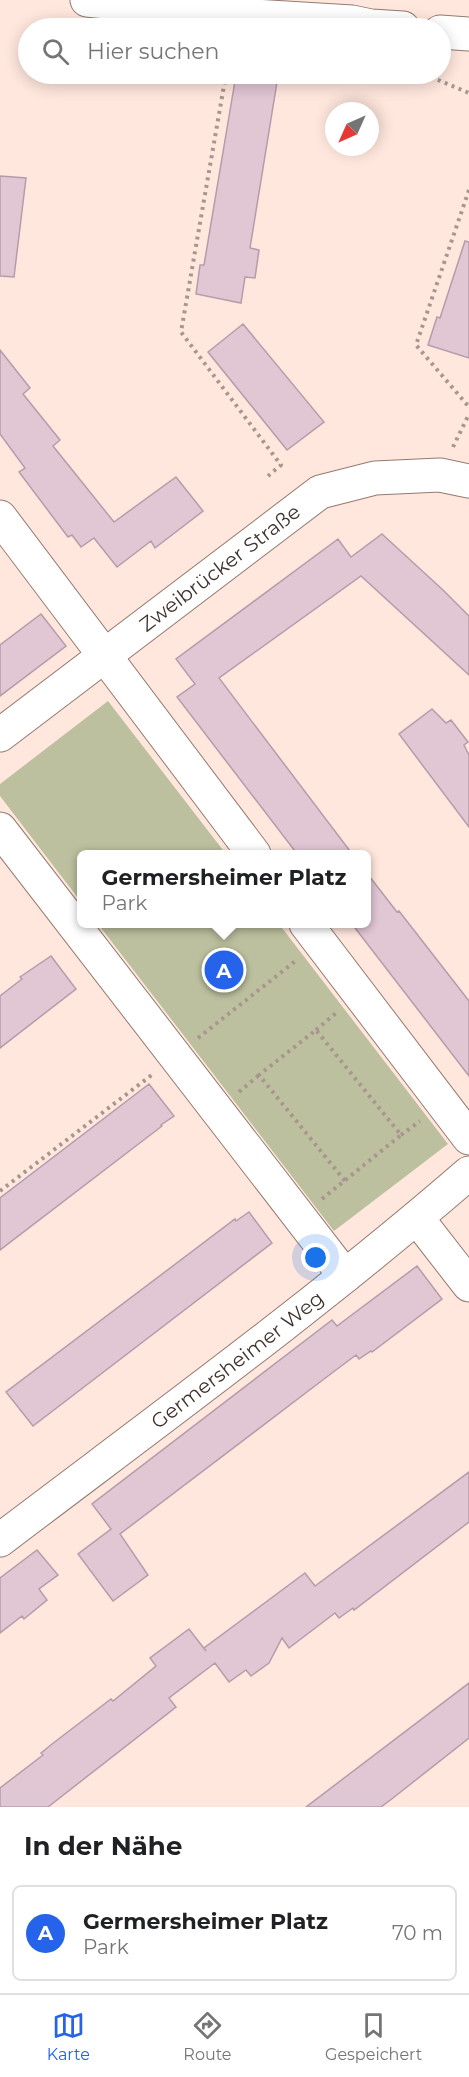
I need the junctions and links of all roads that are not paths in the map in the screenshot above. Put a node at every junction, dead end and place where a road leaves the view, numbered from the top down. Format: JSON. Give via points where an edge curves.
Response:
{"nodes":[{"id":1,"x":87,"y":0,"type":"edge"},
{"id":2,"x":286,"y":18,"type":"edge"},
{"id":3,"x":451,"y":33,"type":"edge"},
{"id":4,"x":469,"y":34,"type":"edge"},
{"id":5,"x":454,"y":478,"type":"edge"},
{"id":6,"x":0,"y":518,"type":"edge"},
{"id":7,"x":105,"y":656,"type":"junction"},
{"id":8,"x":0,"y":735,"type":"edge"},
{"id":9,"x":0,"y":829,"type":"edge"},
{"id":10,"x":250,"y":850,"type":"edge"},
{"id":11,"x":309,"y":928,"type":"edge"},
{"id":12,"x":469,"y":1138,"type":"edge"},
{"id":13,"x":469,"y":1173,"type":"edge"},
{"id":14,"x":417,"y":1218,"type":"junction"},
{"id":15,"x":345,"y":1276,"type":"junction"},
{"id":16,"x":469,"y":1285,"type":"edge"},
{"id":17,"x":0,"y":1540,"type":"edge"}],
"edges":[{"from":1,"to":2,"type":"street"},
{"from":3,"to":4,"type":"street"},
{"from":5,"to":7,"type":"street","name":"Zweibrücker Straße","via":[[375,478],[320,492]]},
{"from":6,"to":7,"type":"street"},
{"from":7,"to":8,"type":"street","name":"Zweibrücker Straße"},
{"from":7,"to":10,"type":"street"},
{"from":9,"to":15,"type":"street"},
{"from":11,"to":12,"type":"street"},
{"from":13,"to":14,"type":"street","name":"Germersheimer Weg"},
{"from":14,"to":15,"type":"street","name":"Germersheimer Weg"},
{"from":14,"to":16,"type":"street"},
{"from":15,"to":17,"type":"street","name":"Germersheimer Weg"}]}
